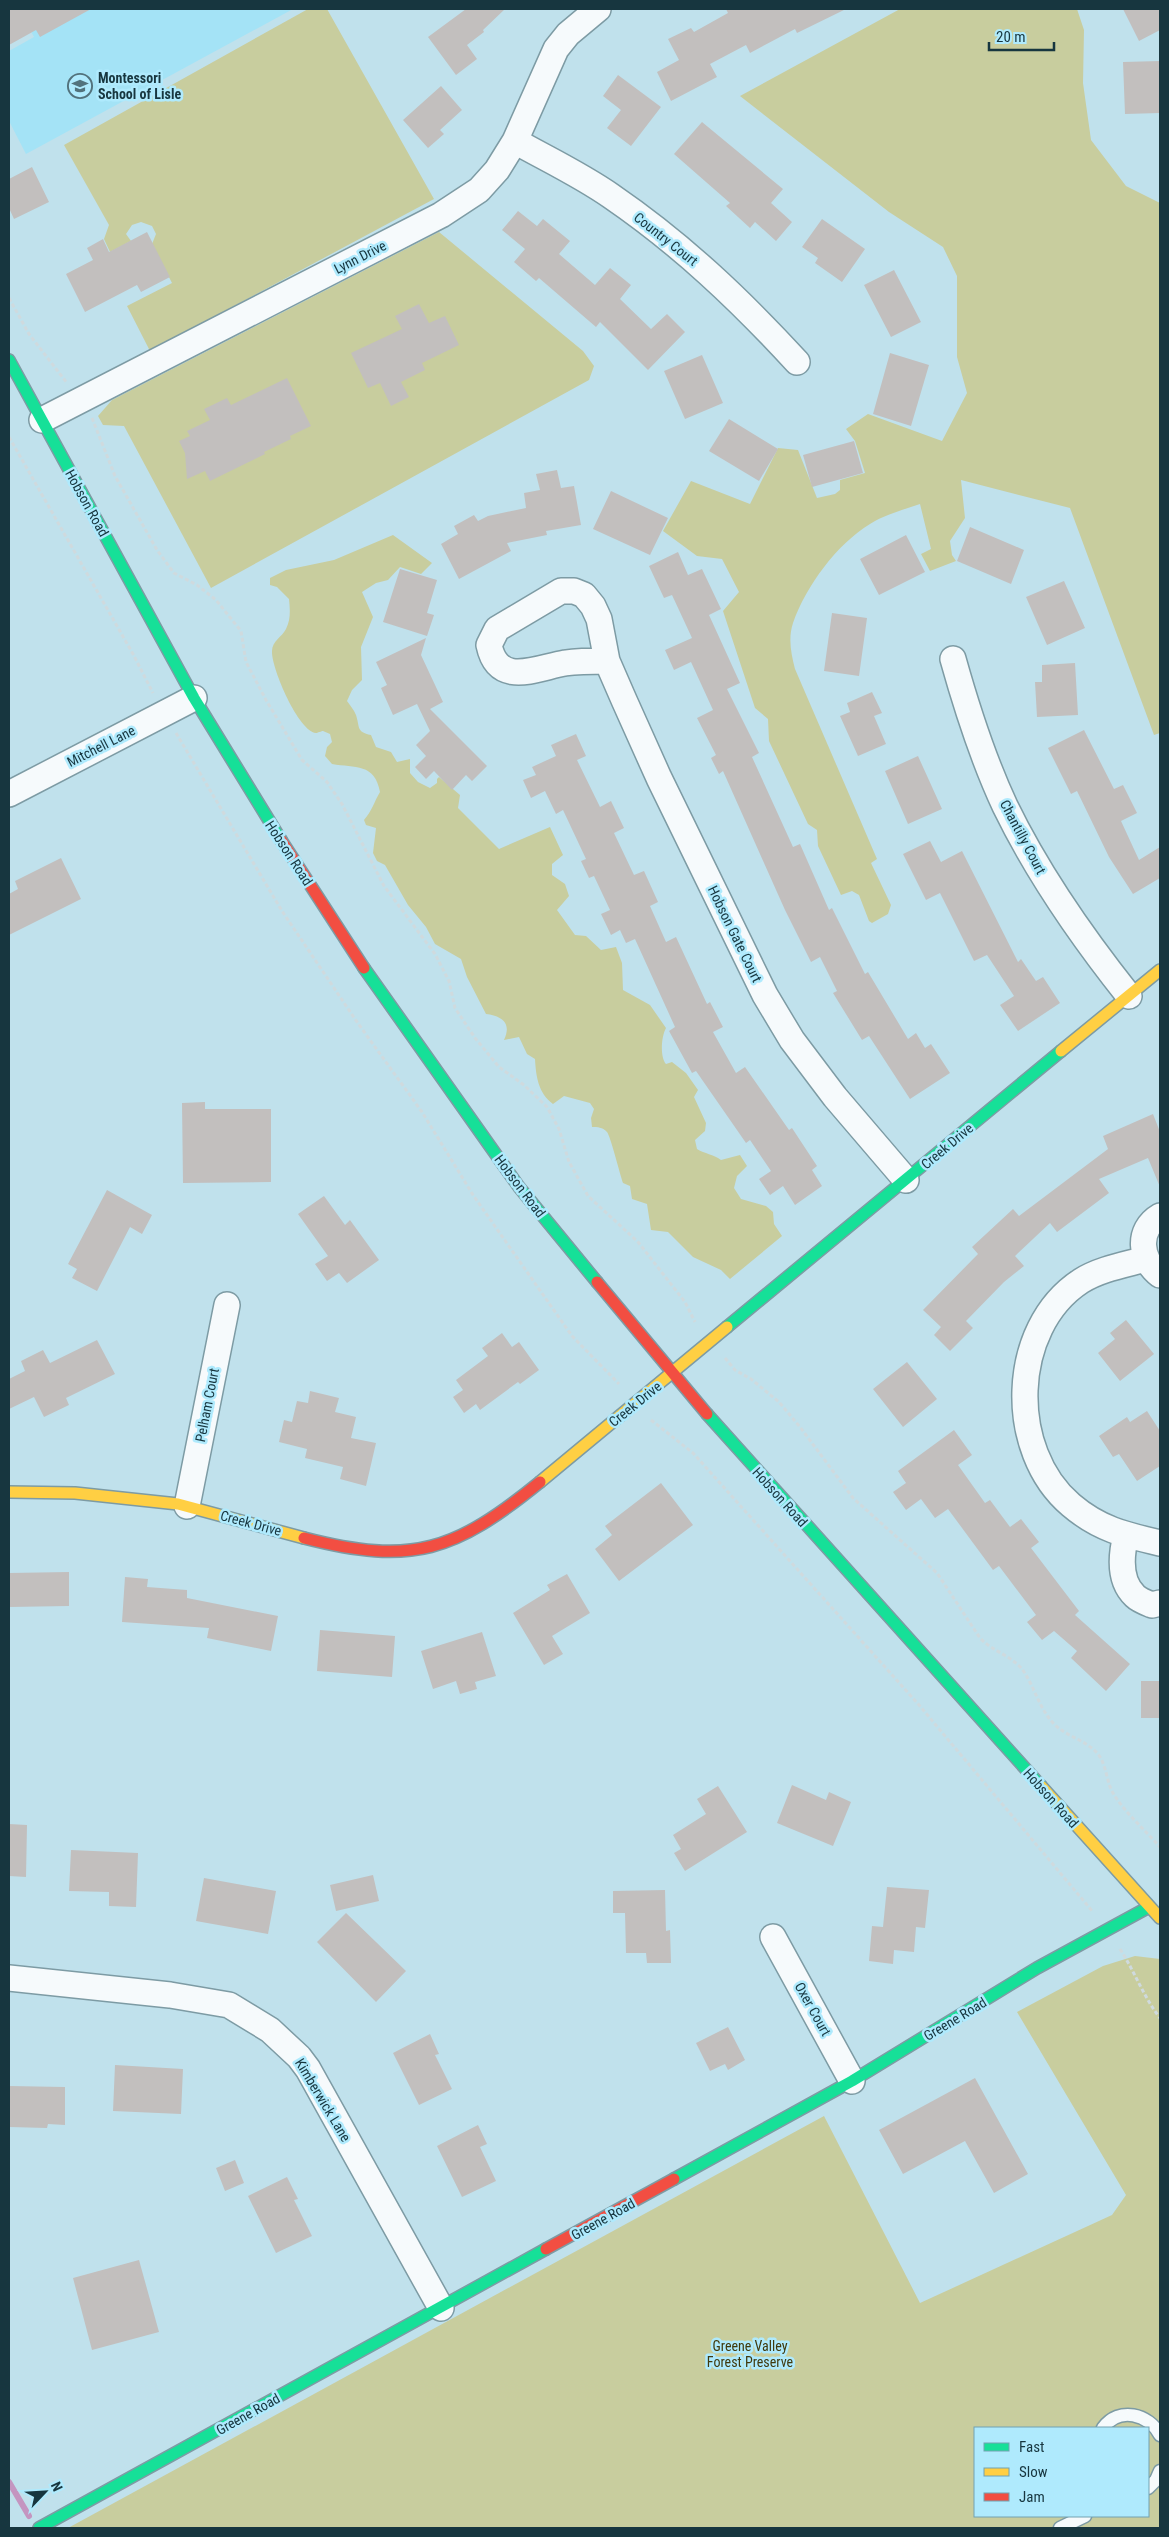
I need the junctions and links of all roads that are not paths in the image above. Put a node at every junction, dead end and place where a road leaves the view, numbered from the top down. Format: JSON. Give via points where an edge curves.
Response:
{"nodes":[{"id":1,"x":598,"y":9,"type":"edge"},
{"id":2,"x":515,"y":141,"type":"junction"},
{"id":3,"x":9,"y":360,"type":"edge"},
{"id":4,"x":797,"y":362,"type":"dead end"},
{"id":5,"x":42,"y":420,"type":"junction"},
{"id":6,"x":953,"y":659,"type":"dead end"},
{"id":7,"x":607,"y":661,"type":"junction"},
{"id":8,"x":194,"y":698,"type":"junction"},
{"id":9,"x":9,"y":794,"type":"edge"},
{"id":10,"x":1160,"y":970,"type":"edge"},
{"id":11,"x":1129,"y":996,"type":"junction"},
{"id":12,"x":906,"y":1180,"type":"junction"},
{"id":13,"x":1160,"y":1216,"type":"edge"},
{"id":14,"x":1153,"y":1267,"type":"edge"},
{"id":15,"x":227,"y":1305,"type":"dead end"},
{"id":16,"x":672,"y":1374,"type":"junction"},
{"id":17,"x":9,"y":1492,"type":"edge"},
{"id":18,"x":187,"y":1506,"type":"junction"},
{"id":19,"x":1126,"y":1535,"type":"junction"},
{"id":20,"x":1160,"y":1543,"type":"edge"},
{"id":21,"x":1160,"y":1603,"type":"edge"},
{"id":22,"x":1156,"y":1908,"type":"edge"},
{"id":23,"x":773,"y":1937,"type":"dead end"},
{"id":24,"x":9,"y":1978,"type":"edge"},
{"id":25,"x":852,"y":2081,"type":"junction"},
{"id":26,"x":441,"y":2308,"type":"junction"},
{"id":27,"x":1105,"y":2427,"type":"edge"},
{"id":28,"x":1160,"y":2435,"type":"edge"},
{"id":29,"x":1160,"y":2471,"type":"edge"},
{"id":30,"x":1149,"y":2487,"type":"edge"},
{"id":31,"x":1081,"y":2517,"type":"edge"},
{"id":32,"x":39,"y":2528,"type":"edge"},
{"id":33,"x":1060,"y":2528,"type":"edge"}],
"edges":[{"from":1,"to":2,"type":"street","name":"Lynn Drive","via":[[568,34],[556,49]]},
{"from":2,"to":4,"type":"street","name":"Country Court","via":[[610,195],[678,246],[740,300]]},
{"from":2,"to":5,"type":"street","name":"Lynn Drive","via":[[497,170],[479,190],[442,216]]},
{"from":3,"to":5,"type":"street","name":"Hobson Road"},
{"from":5,"to":8,"type":"street","name":"Hobson Road"},
{"from":6,"to":11,"type":"street","name":"Chantilly Court","via":[[965,701],[1005,805],[1066,910]]},
{"from":7,"to":7,"type":"street","name":"Hobson Gate Court","via":[[599,619],[593,606],[584,595],[574,591],[561,591],[506,623],[492,636],[489,645],[496,663],[507,671],[520,674],[574,662]]},
{"from":7,"to":12,"type":"street","name":"Hobson Gate Court","via":[[659,778],[765,995],[792,1040],[835,1097]]},
{"from":8,"to":9,"type":"street","name":"Mitchell Lane"},
{"from":8,"to":16,"type":"street","name":"Hobson Road","via":[[357,959],[421,1052],[519,1187]]},
{"from":10,"to":11,"type":"street","name":"Creek Drive"},
{"from":11,"to":12,"type":"street","name":"Creek Drive"},
{"from":12,"to":16,"type":"street","name":"Creek Drive"},
{"from":13,"to":14,"type":"street","via":[[1148,1227],[1144,1237]]},
{"from":14,"to":19,"type":"street","via":[[1091,1276],[1061,1300],[1034,1342],[1024,1394],[1030,1441],[1051,1483],[1069,1504],[1087,1518]]},
{"from":15,"to":18,"type":"street","name":"Pelham Court"},
{"from":16,"to":18,"type":"street","name":"Creek Drive","via":[[495,1518],[441,1545],[403,1552],[370,1551]]},
{"from":16,"to":22,"type":"street","name":"Hobson Road","via":[[780,1498]]},
{"from":17,"to":18,"type":"street","name":"Creek Drive","via":[[102,1496]]},
{"from":19,"to":20,"type":"street"},
{"from":19,"to":21,"type":"street","via":[[1121,1555],[1123,1577],[1135,1596],[1152,1606]]},
{"from":22,"to":25,"type":"street","name":"Greene Road","via":[[1037,1968]]},
{"from":23,"to":25,"type":"street","name":"Oxer Court"},
{"from":24,"to":26,"type":"street","name":"Kimberwick Lane","via":[[170,1995],[229,2005],[270,2030],[308,2069]]},
{"from":25,"to":26,"type":"street","name":"Greene Road"},
{"from":26,"to":32,"type":"street","name":"Greene Road"},
{"from":27,"to":28,"type":"lane","via":[[1124,2415],[1137,2415],[1148,2420]]},
{"from":29,"to":30,"type":"lane"},
{"from":31,"to":33,"type":"lane"}]}
